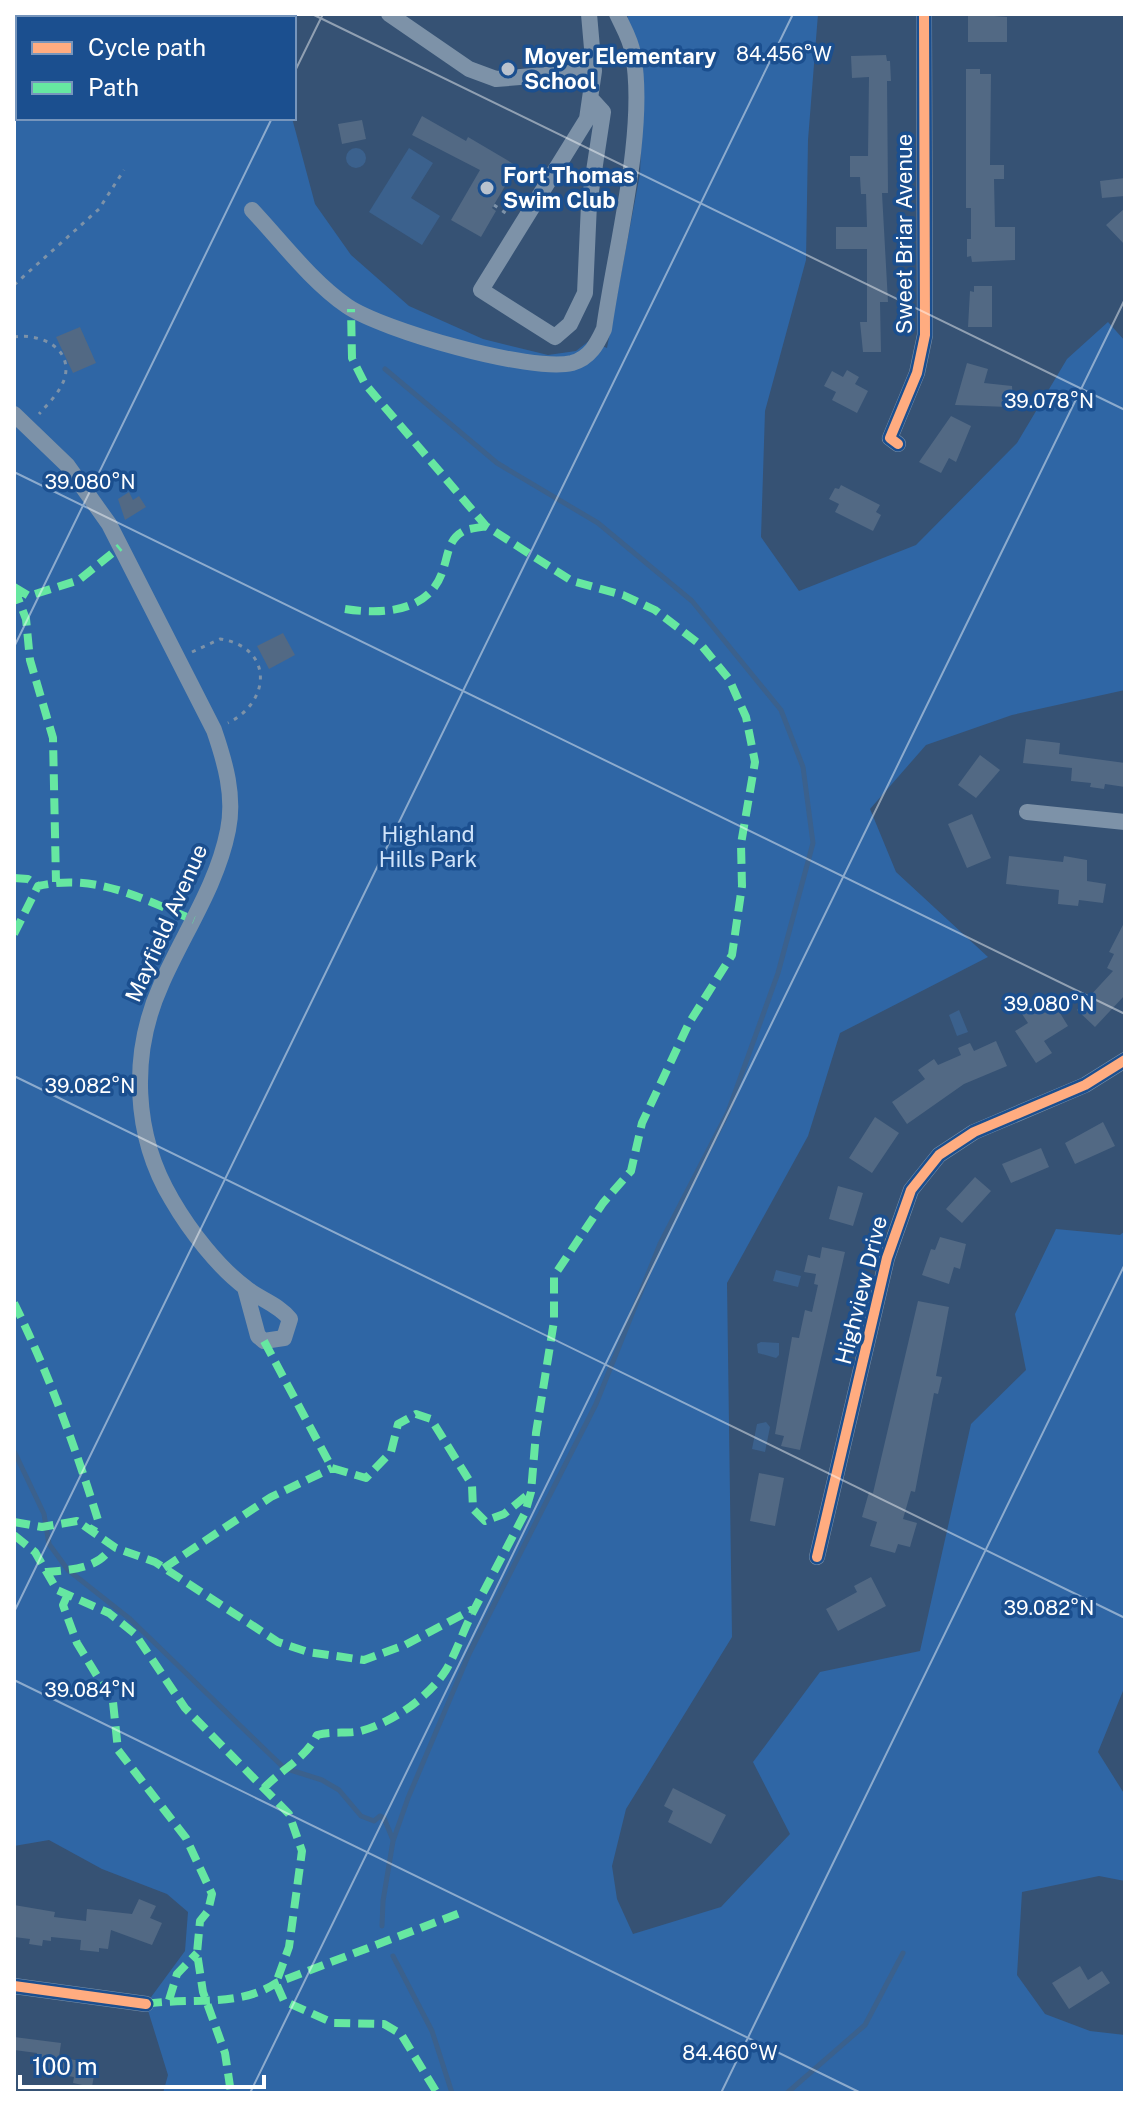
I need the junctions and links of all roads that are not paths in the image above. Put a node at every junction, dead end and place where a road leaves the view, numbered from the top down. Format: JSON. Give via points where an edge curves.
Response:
{"nodes":[{"id":1,"x":389,"y":14,"type":"edge"},
{"id":2,"x":589,"y":14,"type":"edge"},
{"id":3,"x":617,"y":14,"type":"edge"},
{"id":4,"x":924,"y":14,"type":"edge"},
{"id":5,"x":594,"y":71,"type":"junction"},
{"id":6,"x":592,"y":100,"type":"junction"},
{"id":7,"x":252,"y":210,"type":"dead end"},
{"id":8,"x":14,"y":414,"type":"edge"},
{"id":9,"x":898,"y":444,"type":"dead end"},
{"id":10,"x":1027,"y":812,"type":"dead end"},
{"id":11,"x":1125,"y":822,"type":"edge"},
{"id":12,"x":1125,"y":1060,"type":"edge"},
{"id":13,"x":245,"y":1288,"type":"dead end"},
{"id":14,"x":817,"y":1557,"type":"dead end"},
{"id":15,"x":14,"y":1986,"type":"edge"},
{"id":16,"x":146,"y":2004,"type":"dead end"}],
"edges":[{"from":1,"to":5,"type":"street","via":[[483,76]]},
{"from":2,"to":5,"type":"street"},
{"from":3,"to":7,"type":"street","via":[[632,48],[636,75],[631,156],[604,329],[594,350],[579,359],[510,360],[351,309]]},
{"from":4,"to":9,"type":"street","name":"Sweet Briar Avenue","via":[[927,312],[917,373],[890,438]]},
{"from":5,"to":6,"type":"street"},
{"from":6,"to":6,"type":"street","via":[[587,119],[481,290],[555,337],[570,324],[585,293],[589,204],[603,112]]},
{"from":8,"to":13,"type":"street","name":"Mayfield Avenue","via":[[67,465],[109,524],[214,730],[228,779],[229,828],[202,905],[152,1006],[139,1086],[145,1132],[162,1181],[193,1231]]},
{"from":10,"to":11,"type":"street"},
{"from":12,"to":14,"type":"street","name":"Highview Drive","via":[[1085,1085],[974,1132],[939,1155],[911,1190],[887,1258]]},
{"from":15,"to":16,"type":"street"}]}
